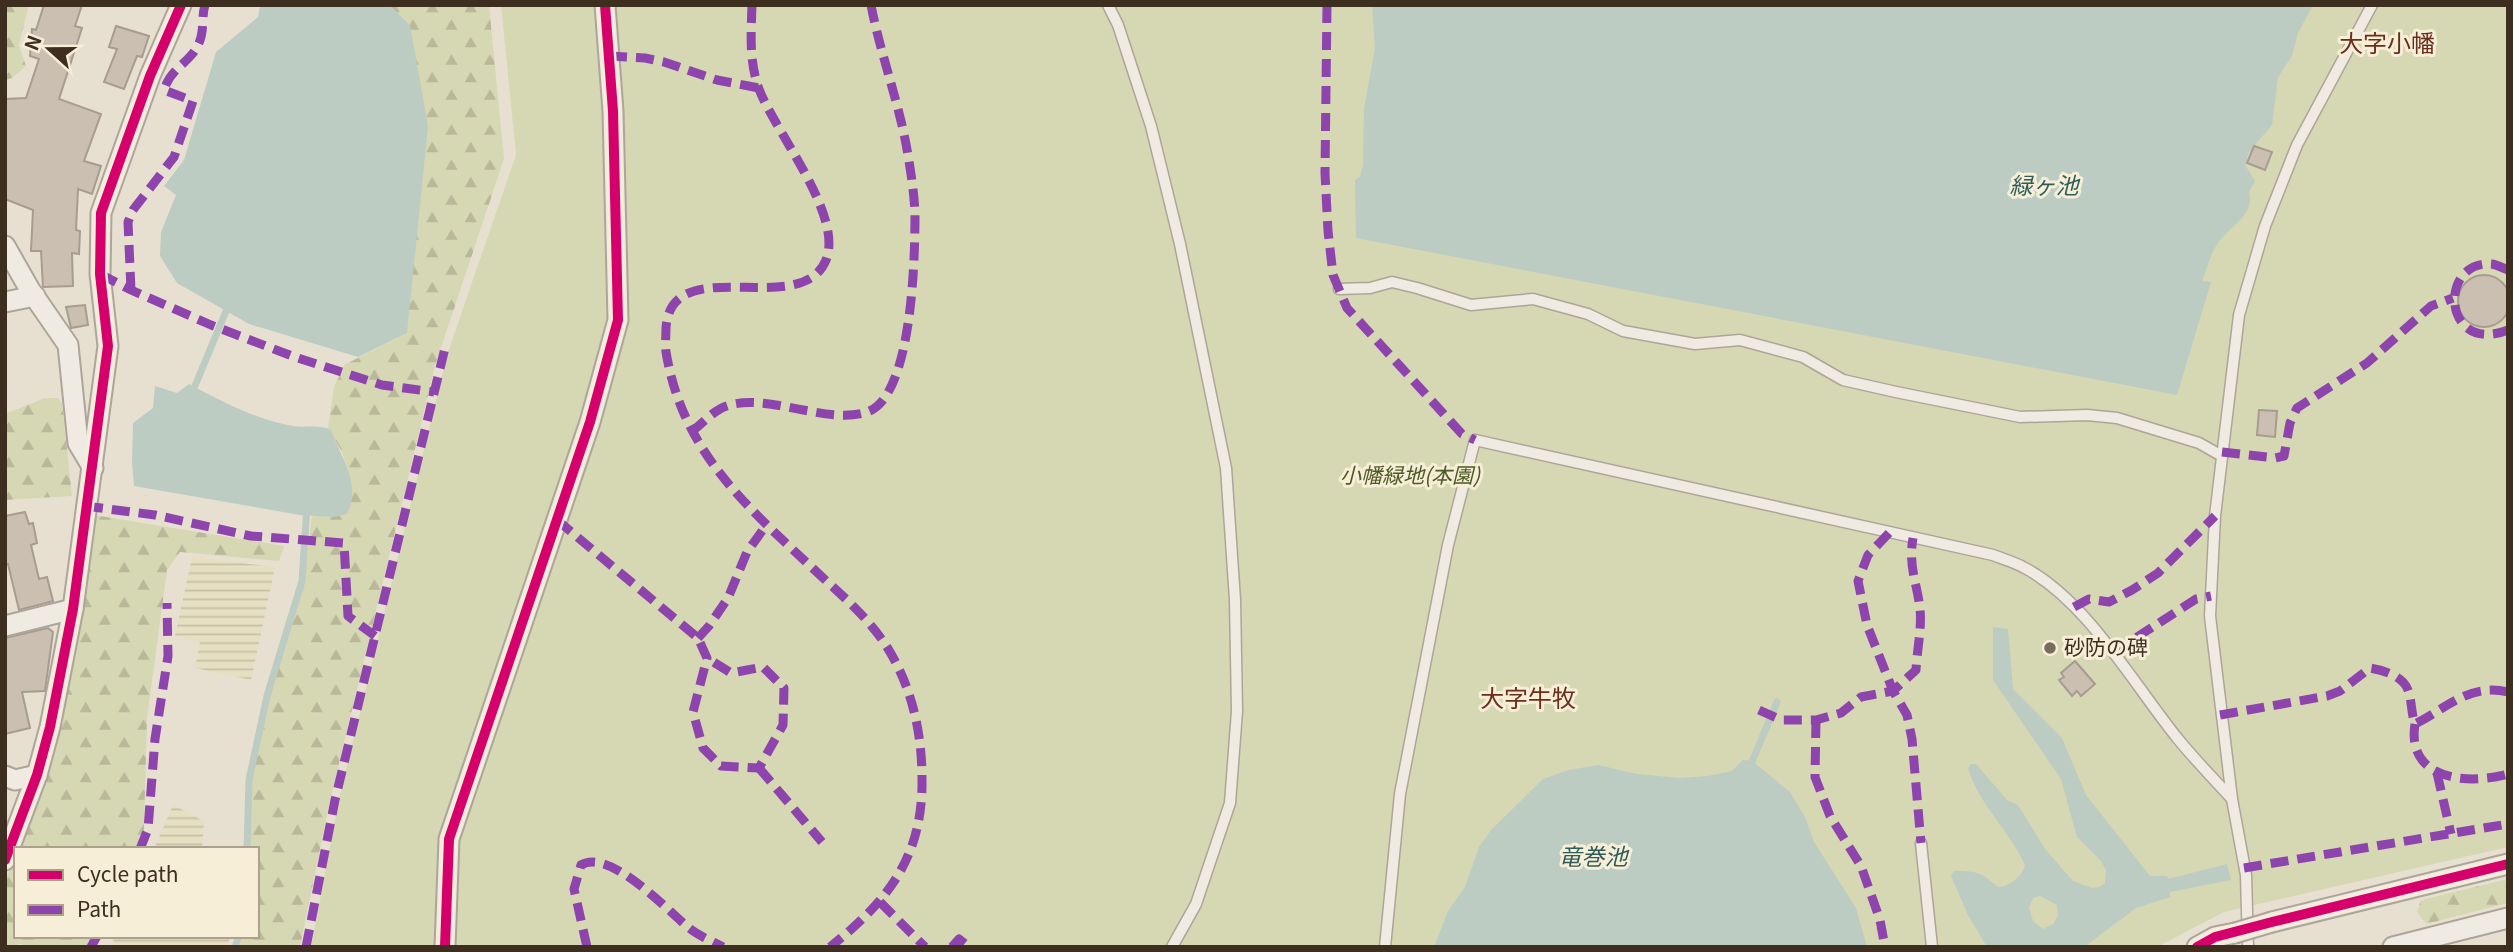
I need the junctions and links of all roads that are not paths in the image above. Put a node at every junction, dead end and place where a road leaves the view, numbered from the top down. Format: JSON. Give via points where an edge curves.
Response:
{"nodes":[{"id":1,"x":181,"y":5,"type":"edge"},
{"id":2,"x":605,"y":5,"type":"edge"},
{"id":3,"x":1108,"y":5,"type":"edge"},
{"id":4,"x":2372,"y":5,"type":"edge"},
{"id":5,"x":5,"y":246,"type":"edge"},
{"id":6,"x":1339,"y":289,"type":"dead end"},
{"id":7,"x":35,"y":296,"type":"junction"},
{"id":8,"x":5,"y":302,"type":"edge"},
{"id":9,"x":2222,"y":456,"type":"junction"},
{"id":10,"x":93,"y":467,"type":"junction"},
{"id":11,"x":73,"y":609,"type":"junction"},
{"id":12,"x":5,"y":626,"type":"edge"},
{"id":13,"x":37,"y":775,"type":"junction"},
{"id":14,"x":5,"y":776,"type":"edge"},
{"id":15,"x":2232,"y":799,"type":"junction"},
{"id":16,"x":1920,"y":843,"type":"dead end"},
{"id":17,"x":5,"y":860,"type":"edge"},
{"id":18,"x":2508,"y":864,"type":"edge"},
{"id":19,"x":2508,"y":918,"type":"edge"},
{"id":20,"x":2241,"y":940,"type":"edge"},
{"id":21,"x":445,"y":947,"type":"edge"},
{"id":22,"x":1172,"y":947,"type":"edge"},
{"id":23,"x":1385,"y":947,"type":"edge"},
{"id":24,"x":1932,"y":947,"type":"edge"},
{"id":25,"x":2197,"y":947,"type":"edge"},
{"id":26,"x":2393,"y":947,"type":"edge"}],
"edges":[{"from":1,"to":10,"type":"street","via":[[101,213],[100,274],[108,346]]},
{"from":2,"to":21,"type":"street","via":[[613,111],[618,320],[590,422],[449,839]]},
{"from":3,"to":22,"type":"lane","via":[[1151,126],[1226,468],[1237,711],[1230,803],[1196,904]]},
{"from":4,"to":9,"type":"lane","via":[[2297,145],[2265,226],[2239,315]]},
{"from":5,"to":7,"type":"street"},
{"from":6,"to":9,"type":"lane","via":[[1392,282],[1471,305],[1534,299],[1588,314],[1623,331],[1695,344],[1740,340],[1803,357],[1843,380],[1896,392],[2020,417],[2117,418],[2199,443]]},
{"from":7,"to":8,"type":"street"},
{"from":7,"to":10,"type":"street","via":[[68,345],[78,443]]},
{"from":9,"to":15,"type":"lane","via":[[2210,616]]},
{"from":10,"to":11,"type":"street"},
{"from":11,"to":12,"type":"street"},
{"from":11,"to":13,"type":"street"},
{"from":13,"to":14,"type":"street","via":[[15,780]]},
{"from":13,"to":17,"type":"street"},
{"from":15,"to":20,"type":"lane","via":[[2245,875]]},
{"from":15,"to":23,"type":"lane","via":[[2177,738],[2074,607],[2024,567],[1993,555],[1475,440],[1448,545],[1400,794]]},
{"from":16,"to":24,"type":"lane"},
{"from":18,"to":20,"type":"street","bridge":true,"via":[[2272,922]]},
{"from":19,"to":26,"type":"street"},
{"from":20,"to":25,"type":"street","via":[[2215,937]]}]}
